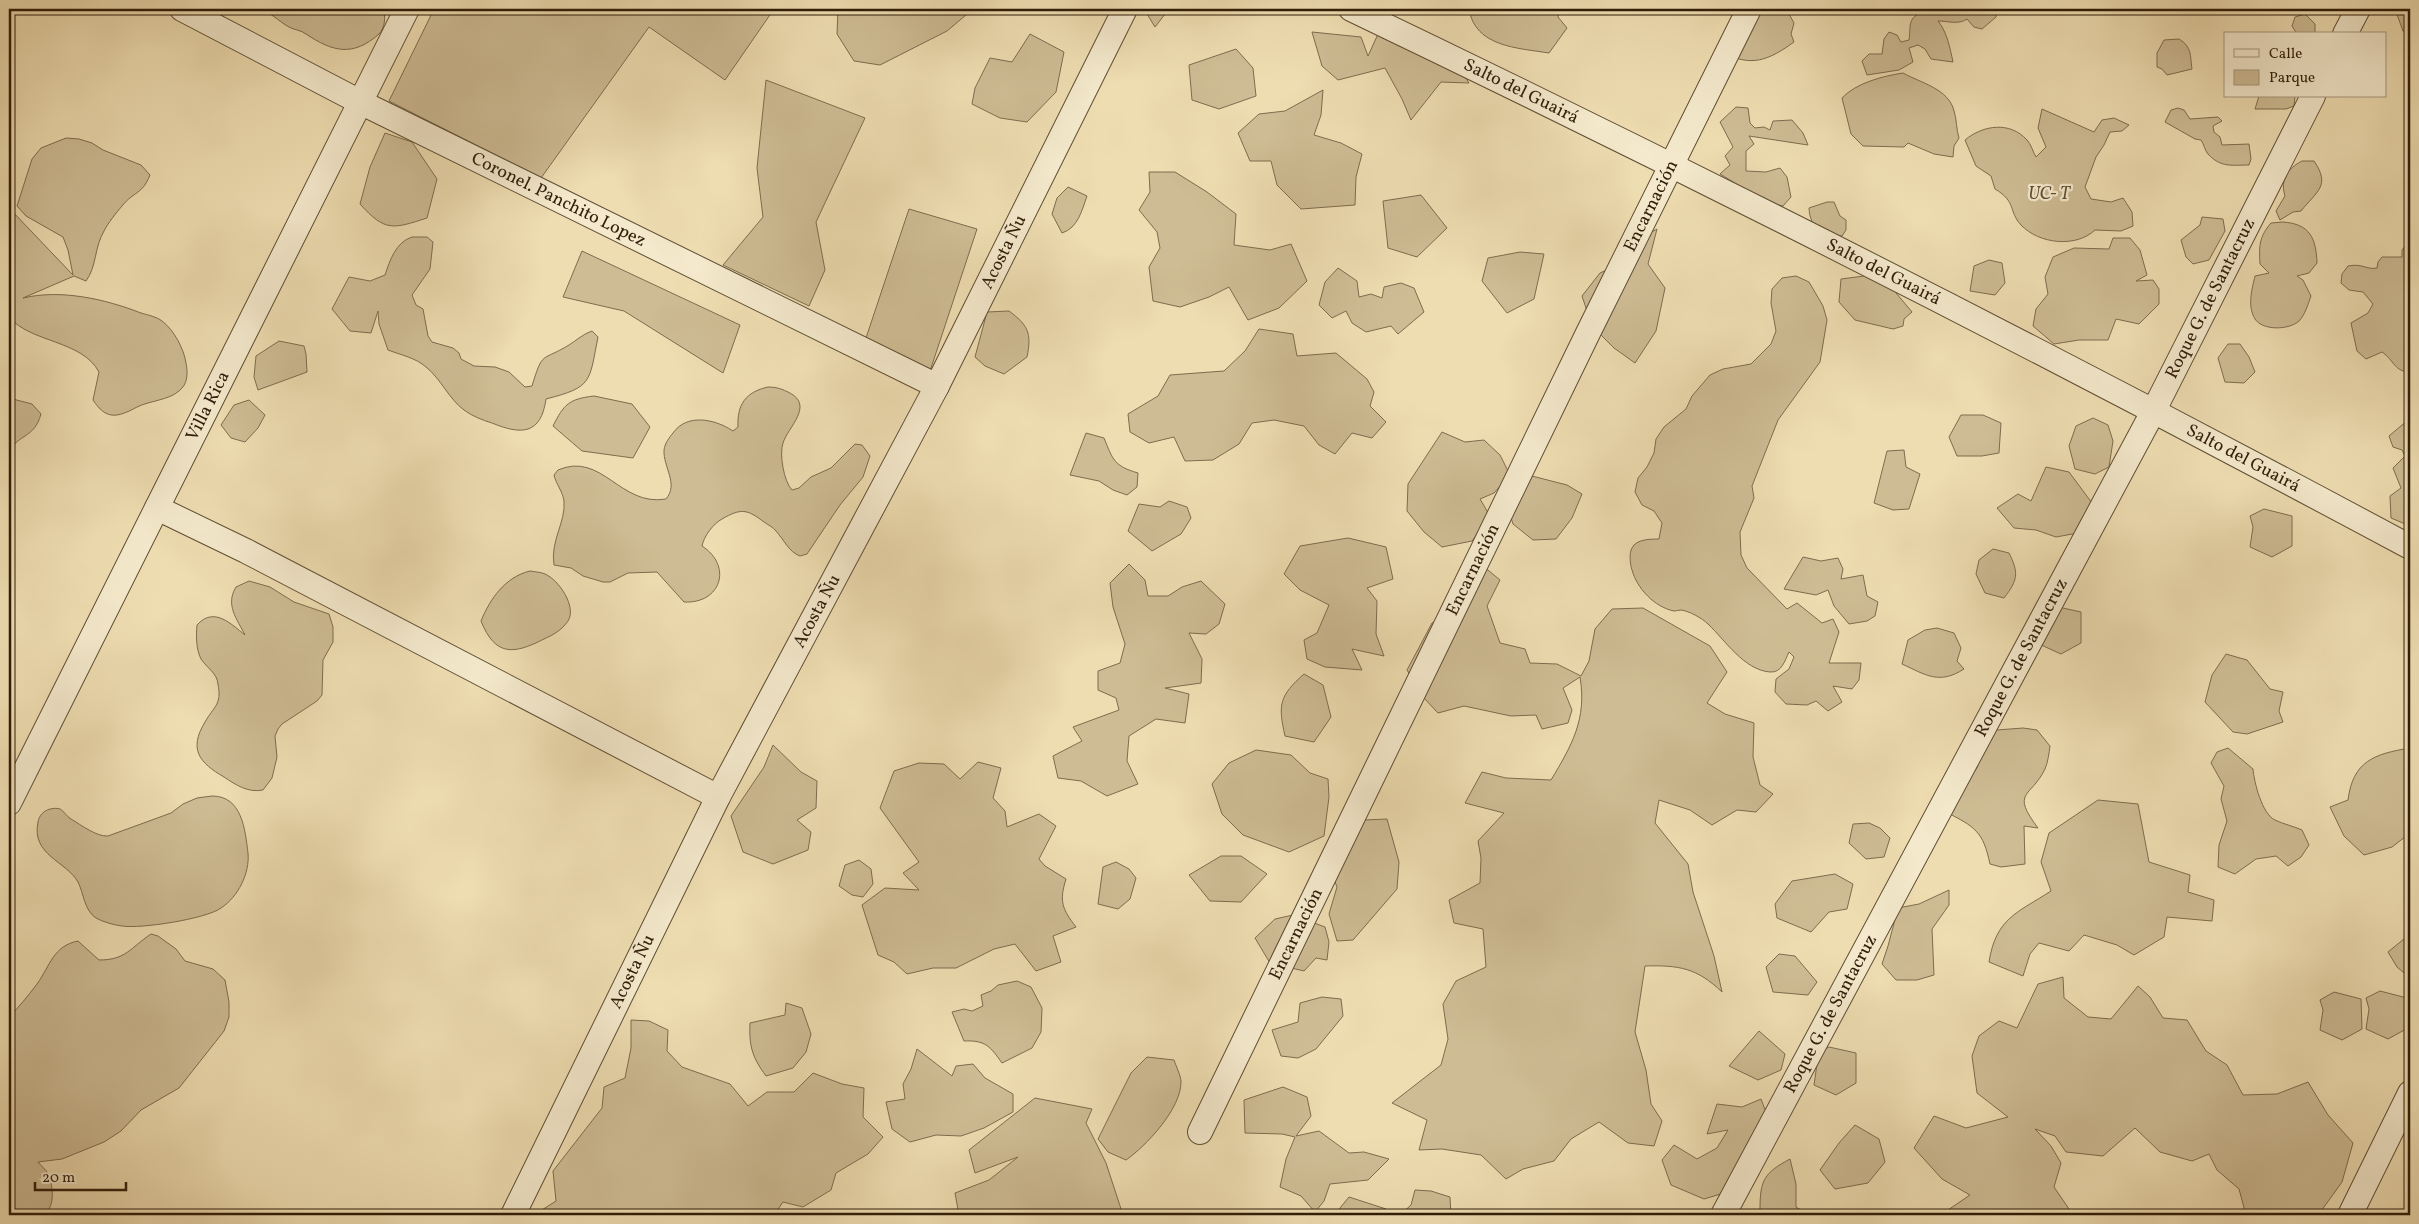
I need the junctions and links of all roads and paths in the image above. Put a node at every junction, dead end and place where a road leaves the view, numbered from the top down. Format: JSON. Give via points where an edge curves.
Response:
{"nodes":[{"id":1,"x":182,"y":9,"type":"edge"},
{"id":2,"x":407,"y":9,"type":"edge"},
{"id":3,"x":1125,"y":9,"type":"edge"},
{"id":4,"x":1351,"y":9,"type":"edge"},
{"id":5,"x":1749,"y":9,"type":"edge"},
{"id":6,"x":2358,"y":9,"type":"edge"},
{"id":7,"x":2346,"y":32,"type":"edge"},
{"id":8,"x":2312,"y":98,"type":"edge"},
{"id":9,"x":360,"y":102,"type":"junction"},
{"id":10,"x":1671,"y":165,"type":"junction"},
{"id":11,"x":937,"y":386,"type":"junction"},
{"id":12,"x":2154,"y":410,"type":"junction"},
{"id":13,"x":157,"y":508,"type":"junction"},
{"id":14,"x":2410,"y":547,"type":"edge"},
{"id":15,"x":718,"y":797,"type":"junction"},
{"id":16,"x":9,"y":803,"type":"edge"},
{"id":17,"x":2410,"y":1093,"type":"edge"},
{"id":18,"x":1200,"y":1132,"type":"dead end"},
{"id":19,"x":513,"y":1215,"type":"edge"},
{"id":20,"x":1723,"y":1215,"type":"edge"},
{"id":21,"x":2350,"y":1215,"type":"edge"}],
"edges":[{"from":1,"to":9,"type":"street","name":"Coronel. Panchito Lopez"},
{"from":2,"to":9,"type":"street","name":"Villa Rica"},
{"from":3,"to":11,"type":"street","name":"Acosta Ñu"},
{"from":4,"to":10,"type":"street","name":"Salto del Guairá"},
{"from":5,"to":10,"type":"street","name":"Encarnación"},
{"from":6,"to":7,"type":"street"},
{"from":8,"to":12,"type":"street","name":"Roque G. de Santacruz"},
{"from":9,"to":11,"type":"street","name":"Coronel. Panchito Lopez"},
{"from":9,"to":13,"type":"street","name":"Villa Rica"},
{"from":10,"to":12,"type":"street","name":"Salto del Guairá"},
{"from":10,"to":18,"type":"street","name":"Encarnación"},
{"from":11,"to":15,"type":"street","name":"Acosta Ñu"},
{"from":12,"to":14,"type":"street","name":"Salto del Guairá"},
{"from":12,"to":20,"type":"street","name":"Roque G. de Santacruz"},
{"from":13,"to":15,"type":"street"},
{"from":13,"to":16,"type":"street","name":"Villa Rica"},
{"from":15,"to":19,"type":"street","name":"Acosta Ñu"},
{"from":17,"to":21,"type":"street"}]}
